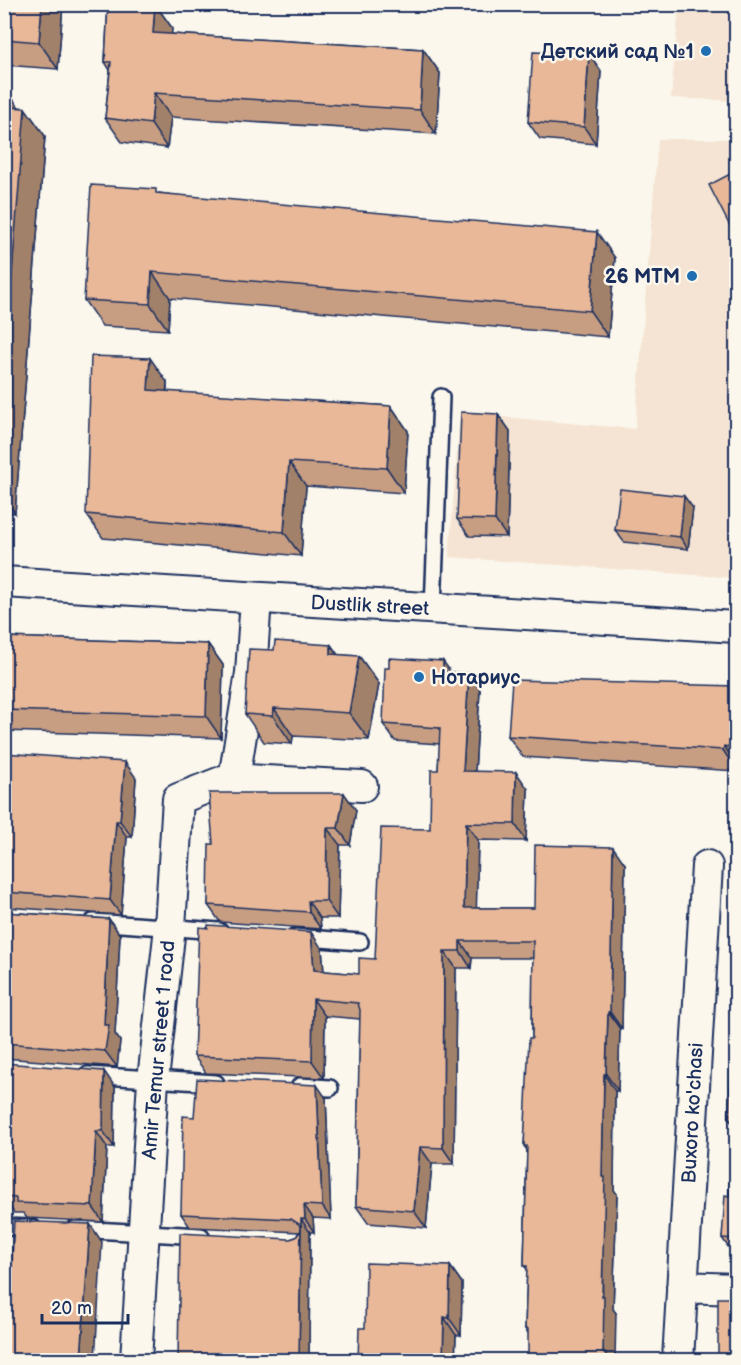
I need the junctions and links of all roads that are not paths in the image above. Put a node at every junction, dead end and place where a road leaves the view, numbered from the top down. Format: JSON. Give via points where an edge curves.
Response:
{"nodes":[{"id":1,"x":441,"y":397,"type":"dead end"},
{"id":2,"x":4,"y":582,"type":"edge"},
{"id":3,"x":256,"y":598,"type":"junction"},
{"id":4,"x":433,"y":609,"type":"junction"},
{"id":5,"x":736,"y":627,"type":"edge"},
{"id":6,"x":234,"y":779,"type":"junction"},
{"id":7,"x":362,"y":786,"type":"dead end"},
{"id":8,"x":707,"y":866,"type":"dead end"},
{"id":9,"x":75,"y":921,"type":"edge"},
{"id":10,"x":170,"y":927,"type":"junction"},
{"id":11,"x":229,"y":931,"type":"edge"},
{"id":12,"x":277,"y":935,"type":"edge"},
{"id":13,"x":360,"y":942,"type":"dead end"},
{"id":14,"x":73,"y":1074,"type":"edge"},
{"id":15,"x":153,"y":1080,"type":"junction"},
{"id":16,"x":236,"y":1084,"type":"edge"},
{"id":17,"x":283,"y":1086,"type":"edge"},
{"id":18,"x":330,"y":1088,"type":"dead end"},
{"id":19,"x":4,"y":1227,"type":"edge"},
{"id":20,"x":143,"y":1232,"type":"junction"},
{"id":21,"x":221,"y":1237,"type":"edge"},
{"id":22,"x":682,"y":1287,"type":"junction"},
{"id":23,"x":736,"y":1289,"type":"edge"},
{"id":24,"x":136,"y":1360,"type":"edge"},
{"id":25,"x":678,"y":1360,"type":"edge"}],
"edges":[{"from":1,"to":4,"type":"lane"},
{"from":2,"to":3,"type":"street","name":"Dustlik street"},
{"from":3,"to":4,"type":"street","name":"Dustlik street"},
{"from":3,"to":6,"type":"street","via":[[250,673]]},
{"from":4,"to":5,"type":"street","name":"Dustlik street"},
{"from":6,"to":7,"type":"street","name":"Amir Temur street 1 road"},
{"from":6,"to":10,"type":"street","name":"Amir Temur street 1 road","via":[[178,799]]},
{"from":8,"to":22,"type":"street","name":"Buxoro ko'chasi"},
{"from":9,"to":10,"type":"lane"},
{"from":10,"to":11,"type":"lane"},
{"from":10,"to":15,"type":"street","name":"Amir Temur street 1 road"},
{"from":12,"to":13,"type":"lane"},
{"from":14,"to":15,"type":"lane"},
{"from":15,"to":16,"type":"lane"},
{"from":15,"to":20,"type":"street","name":"Amir Temur street 1 road"},
{"from":17,"to":18,"type":"lane"},
{"from":19,"to":20,"type":"lane"},
{"from":20,"to":21,"type":"lane"},
{"from":20,"to":24,"type":"street","name":"Amir Temur street 1 road"},
{"from":22,"to":23,"type":"street"},
{"from":22,"to":25,"type":"street","name":"Buxoro ko'chasi"}]}
